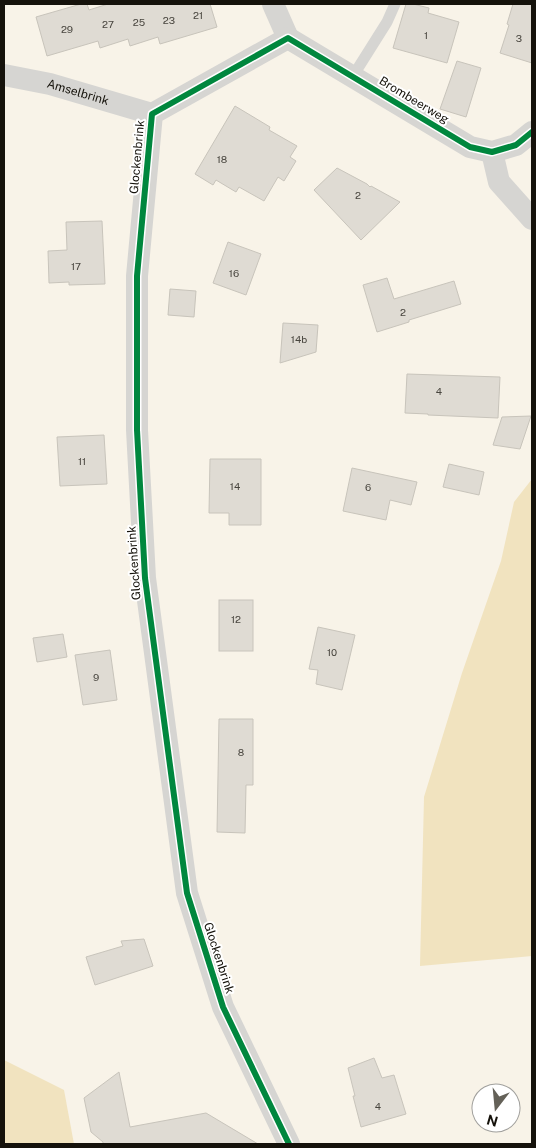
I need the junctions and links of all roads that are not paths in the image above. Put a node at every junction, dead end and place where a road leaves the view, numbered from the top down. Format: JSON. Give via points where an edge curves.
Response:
{"nodes":[{"id":1,"x":273,"y":4,"type":"edge"},
{"id":2,"x":395,"y":4,"type":"edge"},
{"id":3,"x":288,"y":38,"type":"junction"},
{"id":4,"x":4,"y":75,"type":"edge"},
{"id":5,"x":353,"y":76,"type":"junction"},
{"id":6,"x":152,"y":114,"type":"junction"},
{"id":7,"x":532,"y":132,"type":"edge"},
{"id":8,"x":492,"y":152,"type":"junction"},
{"id":9,"x":532,"y":219,"type":"edge"},
{"id":10,"x":289,"y":1144,"type":"edge"}],
"edges":[{"from":1,"to":3,"type":"street"},
{"from":2,"to":5,"type":"lane"},
{"from":3,"to":5,"type":"street","name":"Brombeerweg"},
{"from":3,"to":6,"type":"street","name":"Glockenbrink"},
{"from":4,"to":6,"type":"street","name":"Amselbrink","via":[[50,84]]},
{"from":5,"to":8,"type":"street","name":"Brombeerweg","via":[[470,147]]},
{"from":6,"to":10,"type":"street","name":"Glockenbrink","via":[[137,276],[137,430],[145,578],[183,864],[187,893],[224,1007]]},
{"from":7,"to":8,"type":"street","via":[[516,145]]},
{"from":8,"to":9,"type":"street","via":[[499,182]]}]}
